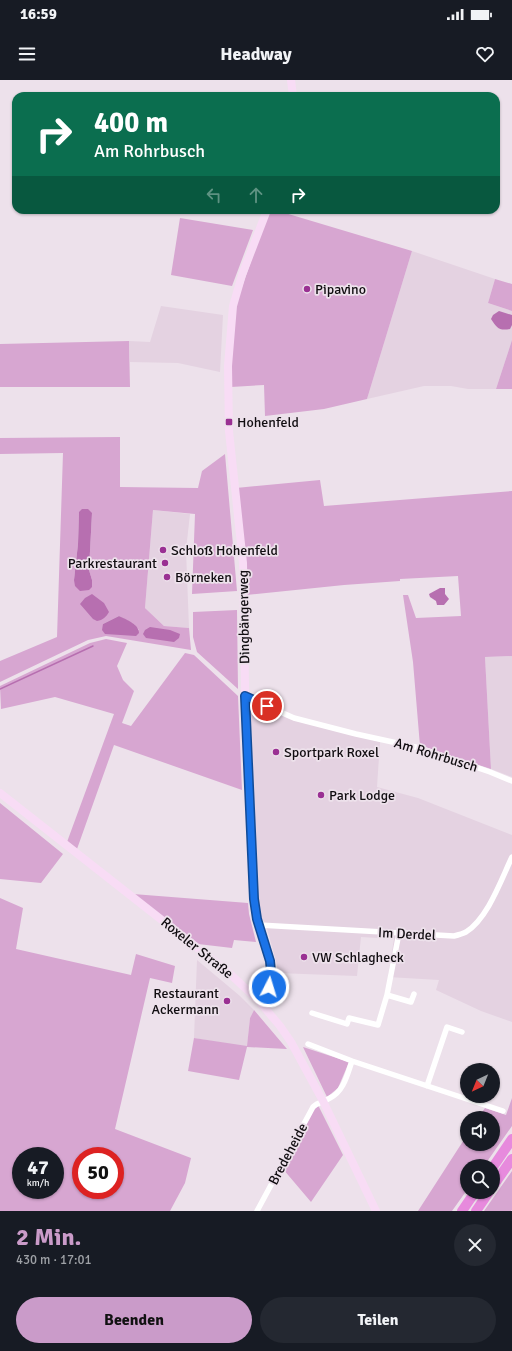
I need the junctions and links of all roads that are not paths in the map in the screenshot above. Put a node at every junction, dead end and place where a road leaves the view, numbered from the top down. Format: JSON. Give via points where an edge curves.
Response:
{"nodes":[{"id":1,"x":291,"y":80,"type":"edge"},
{"id":2,"x":292,"y":92,"type":"edge"},
{"id":3,"x":265,"y":214,"type":"edge"},
{"id":4,"x":245,"y":696,"type":"junction"},
{"id":5,"x":512,"y":781,"type":"edge"},
{"id":6,"x":0,"y":794,"type":"edge"},
{"id":7,"x":512,"y":856,"type":"edge"},
{"id":8,"x":259,"y":925,"type":"junction"},
{"id":9,"x":399,"y":933,"type":"junction"},
{"id":10,"x":414,"y":994,"type":"dead end"},
{"id":11,"x":387,"y":995,"type":"junction"},
{"id":12,"x":258,"y":1000,"type":"junction"},
{"id":13,"x":312,"y":1013,"type":"dead end"},
{"id":14,"x":462,"y":1032,"type":"dead end"},
{"id":15,"x":308,"y":1044,"type":"dead end"},
{"id":16,"x":352,"y":1061,"type":"junction"},
{"id":17,"x":427,"y":1086,"type":"junction"},
{"id":18,"x":323,"y":1101,"type":"junction"},
{"id":19,"x":503,"y":1111,"type":"dead end"},
{"id":20,"x":512,"y":1139,"type":"edge"},
{"id":21,"x":498,"y":1159,"type":"edge"},
{"id":22,"x":512,"y":1159,"type":"edge"},
{"id":23,"x":500,"y":1176,"type":"edge"},
{"id":24,"x":470,"y":1199,"type":"edge"},
{"id":25,"x":484,"y":1199,"type":"edge"},
{"id":26,"x":257,"y":1211,"type":"edge"},
{"id":27,"x":376,"y":1211,"type":"edge"},
{"id":28,"x":462,"y":1211,"type":"edge"},
{"id":29,"x":476,"y":1211,"type":"edge"}],
"edges":[{"from":1,"to":2,"type":"main road"},
{"from":3,"to":4,"type":"main road","name":"Dingbängerweg","via":[[233,306],[228,366],[231,451],[243,563]]},
{"from":4,"to":5,"type":"street","name":"Am Rohrbusch","via":[[294,718],[420,748]]},
{"from":4,"to":8,"type":"main road","name":"Dingbängerweg","via":[[254,899]]},
{"from":6,"to":12,"type":"main road","name":"Roxeler Straße","via":[[208,956]]},
{"from":7,"to":9,"type":"street","name":"Im Derdel","via":[[483,915],[465,933],[454,936]]},
{"from":8,"to":9,"type":"street","name":"Im Derdel"},
{"from":8,"to":12,"type":"main road","name":"Dingbängerweg","via":[[271,972],[267,990]]},
{"from":9,"to":11,"type":"street"},
{"from":10,"to":11,"type":"street","via":[[411,1002]]},
{"from":11,"to":13,"type":"street","via":[[378,1026],[349,1018],[348,1024]]},
{"from":12,"to":18,"type":"main road","name":"Roxeler Straße","via":[[291,1042]]},
{"from":14,"to":17,"type":"street","via":[[447,1027]]},
{"from":15,"to":16,"type":"street"},
{"from":16,"to":17,"type":"street"},
{"from":16,"to":18,"type":"street","name":"Bredeheide","via":[[340,1091]]},
{"from":17,"to":19,"type":"street"},
{"from":18,"to":26,"type":"street","name":"Bredeheide","via":[[313,1107]]},
{"from":18,"to":27,"type":"main road","name":"Roxeler Straße"},
{"from":20,"to":21,"type":"highway"},
{"from":22,"to":23,"type":"highway"},
{"from":24,"to":28,"type":"highway"},
{"from":25,"to":29,"type":"highway"}]}
